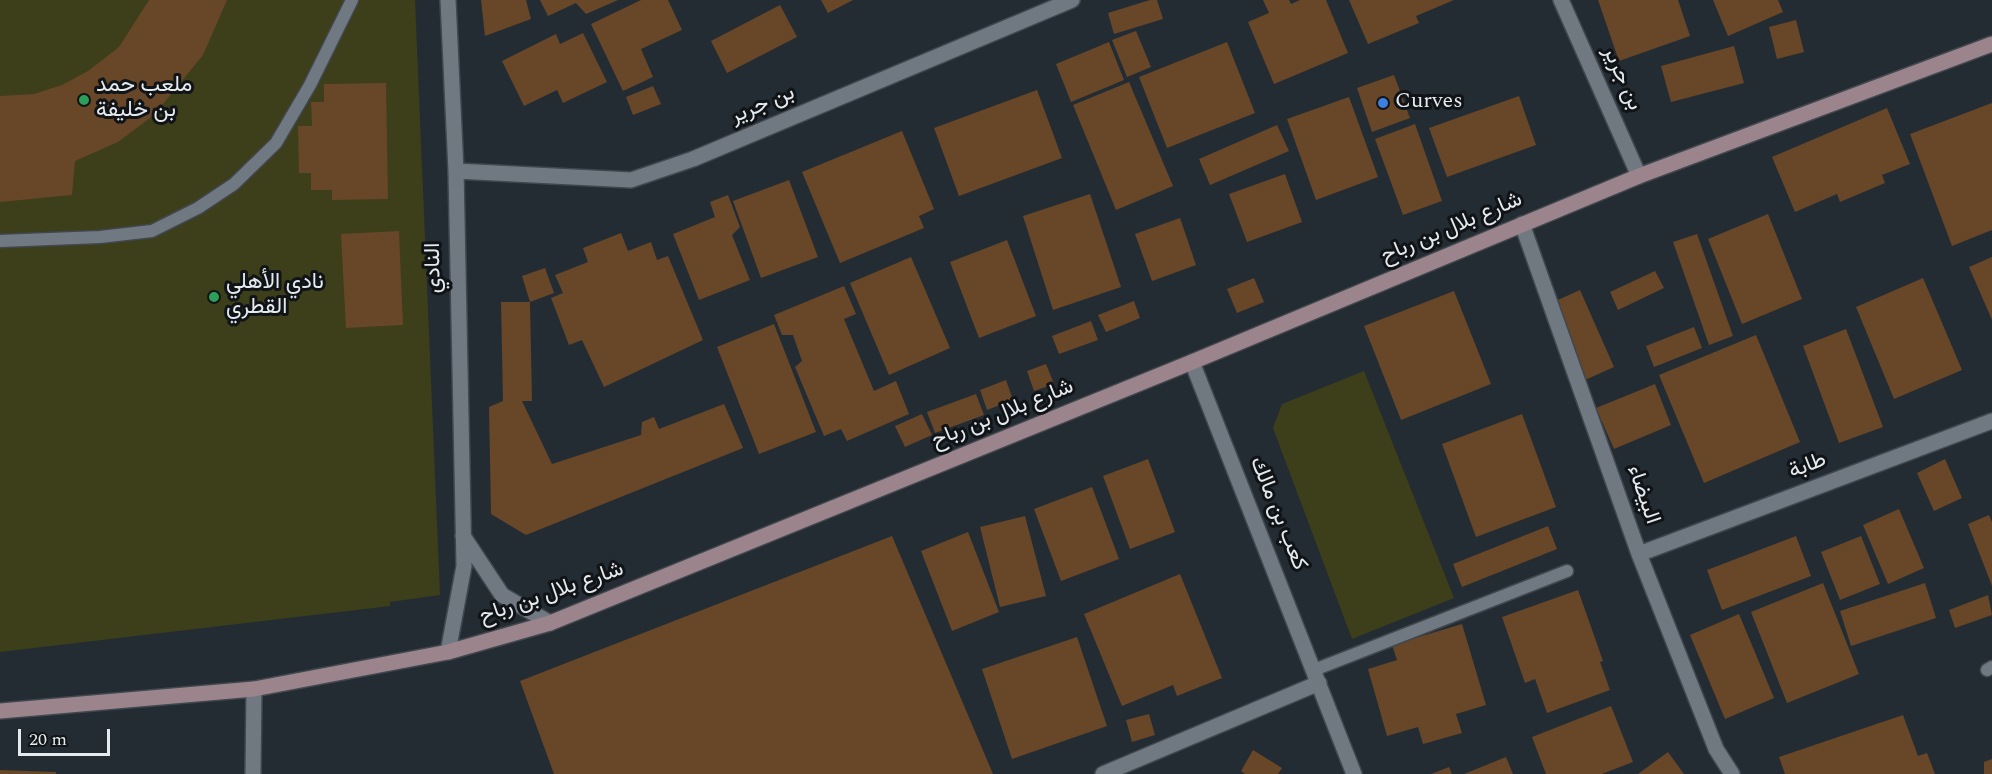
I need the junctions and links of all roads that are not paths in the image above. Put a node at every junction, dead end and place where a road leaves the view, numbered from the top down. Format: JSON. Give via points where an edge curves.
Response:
{"nodes":[{"id":1,"x":352,"y":0,"type":"edge"},
{"id":2,"x":448,"y":0,"type":"edge"},
{"id":3,"x":1071,"y":0,"type":"edge"},
{"id":4,"x":1561,"y":0,"type":"edge"},
{"id":5,"x":1992,"y":44,"type":"edge"},
{"id":6,"x":456,"y":171,"type":"junction"},
{"id":7,"x":1639,"y":176,"type":"junction"},
{"id":8,"x":1522,"y":224,"type":"junction"},
{"id":9,"x":0,"y":241,"type":"edge"},
{"id":10,"x":1192,"y":362,"type":"junction"},
{"id":11,"x":1992,"y":421,"type":"edge"},
{"id":12,"x":463,"y":536,"type":"junction"},
{"id":13,"x":1639,"y":554,"type":"junction"},
{"id":14,"x":1567,"y":571,"type":"dead end"},
{"id":15,"x":550,"y":624,"type":"junction"},
{"id":16,"x":448,"y":652,"type":"junction"},
{"id":17,"x":1317,"y":677,"type":"junction"},
{"id":18,"x":254,"y":689,"type":"junction"},
{"id":19,"x":0,"y":711,"type":"edge"},
{"id":20,"x":253,"y":774,"type":"edge"},
{"id":21,"x":1103,"y":774,"type":"edge"},
{"id":22,"x":1354,"y":774,"type":"edge"},
{"id":23,"x":1732,"y":774,"type":"edge"}],
"edges":[{"from":1,"to":9,"type":"lane","via":[[276,143],[234,184],[152,231]]},
{"from":2,"to":6,"type":"street","name":"النادي"},
{"from":3,"to":6,"type":"street","name":"بن جرير","via":[[693,159],[631,180]]},
{"from":4,"to":7,"type":"street","name":"بن جرير"},
{"from":5,"to":7,"type":"street","name":"شارع بلال بن رباح"},
{"from":6,"to":12,"type":"street","name":"النادي"},
{"from":7,"to":8,"type":"street","name":"شارع بلال بن رباح"},
{"from":8,"to":10,"type":"street","name":"شارع بلال بن رباح"},
{"from":8,"to":13,"type":"street","name":"البيضاء"},
{"from":10,"to":15,"type":"street","name":"شارع بلال بن رباح"},
{"from":10,"to":17,"type":"street","name":"كعب بن مالك"},
{"from":11,"to":13,"type":"street","name":"طابة"},
{"from":12,"to":15,"type":"street","via":[[502,594]]},
{"from":12,"to":16,"type":"street","name":"النادي","via":[[464,566]]},
{"from":13,"to":23,"type":"street","name":"البيضاء","via":[[1716,749]]},
{"from":14,"to":17,"type":"lane"},
{"from":15,"to":16,"type":"street","name":"شارع بلال بن رباح"},
{"from":16,"to":18,"type":"street","name":"شارع بلال بن رباح"},
{"from":17,"to":21,"type":"street"},
{"from":17,"to":22,"type":"street","name":"كعب بن مالك"},
{"from":18,"to":19,"type":"street","name":"شارع بلال بن رباح"},
{"from":18,"to":20,"type":"street"}]}
